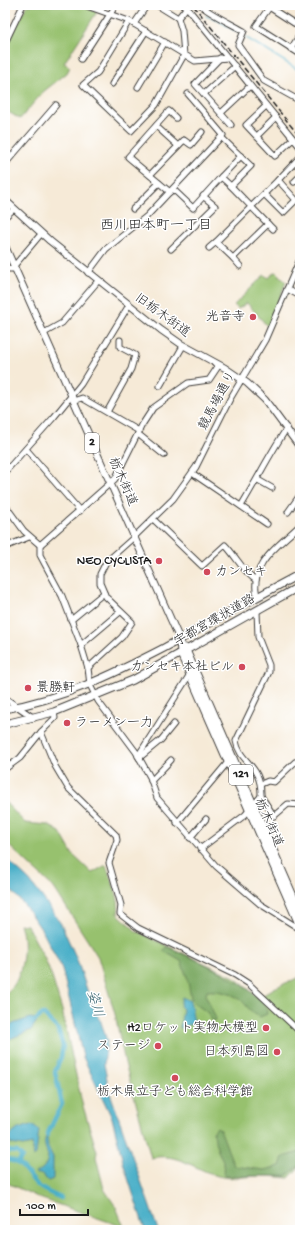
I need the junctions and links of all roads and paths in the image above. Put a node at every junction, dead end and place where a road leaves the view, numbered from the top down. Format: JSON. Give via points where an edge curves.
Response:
{"nodes":[{"id":1,"x":23,"y":5,"type":"edge"},
{"id":2,"x":84,"y":5,"type":"edge"},
{"id":3,"x":116,"y":5,"type":"edge"},
{"id":4,"x":147,"y":5,"type":"edge"},
{"id":5,"x":157,"y":5,"type":"edge"},
{"id":6,"x":201,"y":5,"type":"edge"},
{"id":7,"x":186,"y":6,"type":"edge"},
{"id":8,"x":270,"y":6,"type":"edge"},
{"id":9,"x":110,"y":14,"type":"junction"},
{"id":10,"x":178,"y":18,"type":"junction"},
{"id":11,"x":132,"y":23,"type":"junction"},
{"id":12,"x":300,"y":27,"type":"edge"},
{"id":13,"x":146,"y":31,"type":"junction"},
{"id":14,"x":300,"y":34,"type":"edge"},
{"id":15,"x":165,"y":42,"type":"junction"},
{"id":16,"x":5,"y":43,"type":"edge"},
{"id":17,"x":291,"y":49,"type":"junction"},
{"id":18,"x":300,"y":54,"type":"edge"},
{"id":19,"x":184,"y":55,"type":"junction"},
{"id":20,"x":220,"y":58,"type":"junction"},
{"id":21,"x":228,"y":58,"type":"junction"},
{"id":22,"x":81,"y":59,"type":"dead end"},
{"id":23,"x":235,"y":66,"type":"junction"},
{"id":24,"x":112,"y":84,"type":"dead end"},
{"id":25,"x":250,"y":86,"type":"junction"},
{"id":26,"x":138,"y":87,"type":"dead end"},
{"id":27,"x":188,"y":94,"type":"dead end"},
{"id":28,"x":204,"y":94,"type":"junction"},
{"id":29,"x":300,"y":101,"type":"edge"},
{"id":30,"x":56,"y":105,"type":"dead end"},
{"id":31,"x":266,"y":106,"type":"junction"},
{"id":32,"x":221,"y":113,"type":"junction"},
{"id":33,"x":276,"y":117,"type":"junction"},
{"id":34,"x":176,"y":118,"type":"dead end"},
{"id":35,"x":231,"y":125,"type":"dead end"},
{"id":36,"x":156,"y":126,"type":"junction"},
{"id":37,"x":202,"y":132,"type":"dead end"},
{"id":38,"x":256,"y":136,"type":"junction"},
{"id":39,"x":221,"y":137,"type":"junction"},
{"id":40,"x":293,"y":138,"type":"junction"},
{"id":41,"x":178,"y":146,"type":"junction"},
{"id":42,"x":300,"y":147,"type":"edge"},
{"id":43,"x":241,"y":156,"type":"junction"},
{"id":44,"x":300,"y":158,"type":"edge"},
{"id":45,"x":5,"y":164,"type":"edge"},
{"id":46,"x":150,"y":175,"type":"junction"},
{"id":47,"x":300,"y":176,"type":"edge"},
{"id":48,"x":221,"y":177,"type":"junction"},
{"id":49,"x":278,"y":180,"type":"junction"},
{"id":50,"x":294,"y":182,"type":"dead end"},
{"id":51,"x":159,"y":183,"type":"junction"},
{"id":52,"x":231,"y":186,"type":"junction"},
{"id":53,"x":171,"y":190,"type":"junction"},
{"id":54,"x":264,"y":194,"type":"junction"},
{"id":55,"x":203,"y":196,"type":"junction"},
{"id":56,"x":5,"y":201,"type":"edge"},
{"id":57,"x":251,"y":206,"type":"junction"},
{"id":58,"x":14,"y":209,"type":"junction"},
{"id":59,"x":133,"y":209,"type":"dead end"},
{"id":60,"x":5,"y":217,"type":"edge"},
{"id":61,"x":268,"y":224,"type":"junction"},
{"id":62,"x":273,"y":229,"type":"dead end"},
{"id":63,"x":41,"y":234,"type":"junction"},
{"id":64,"x":216,"y":242,"type":"junction"},
{"id":65,"x":5,"y":246,"type":"edge"},
{"id":66,"x":209,"y":248,"type":"dead end"},
{"id":67,"x":171,"y":249,"type":"dead end"},
{"id":68,"x":233,"y":258,"type":"junction"},
{"id":69,"x":300,"y":259,"type":"edge"},
{"id":70,"x":240,"y":266,"type":"dead end"},
{"id":71,"x":15,"y":267,"type":"junction"},
{"id":72,"x":5,"y":269,"type":"edge"},
{"id":73,"x":88,"y":273,"type":"junction"},
{"id":74,"x":98,"y":281,"type":"junction"},
{"id":75,"x":287,"y":289,"type":"junction"},
{"id":76,"x":300,"y":296,"type":"edge"},
{"id":77,"x":129,"y":305,"type":"junction"},
{"id":78,"x":44,"y":333,"type":"junction"},
{"id":79,"x":120,"y":340,"type":"dead end"},
{"id":80,"x":183,"y":346,"type":"junction"},
{"id":81,"x":219,"y":365,"type":"junction"},
{"id":82,"x":241,"y":379,"type":"junction"},
{"id":83,"x":160,"y":386,"type":"dead end"},
{"id":84,"x":72,"y":398,"type":"junction"},
{"id":85,"x":107,"y":412,"type":"junction"},
{"id":86,"x":287,"y":428,"type":"junction"},
{"id":87,"x":138,"y":432,"type":"junction"},
{"id":88,"x":300,"y":446,"type":"edge"},
{"id":89,"x":26,"y":448,"type":"junction"},
{"id":90,"x":164,"y":455,"type":"dead end"},
{"id":91,"x":5,"y":472,"type":"edge"},
{"id":92,"x":192,"y":473,"type":"junction"},
{"id":93,"x":258,"y":480,"type":"junction"},
{"id":94,"x":110,"y":484,"type":"junction"},
{"id":95,"x":272,"y":488,"type":"dead end"},
{"id":96,"x":300,"y":495,"type":"edge"},
{"id":97,"x":5,"y":505,"type":"edge"},
{"id":98,"x":241,"y":506,"type":"junction"},
{"id":99,"x":80,"y":511,"type":"junction"},
{"id":100,"x":288,"y":512,"type":"dead end"},
{"id":101,"x":153,"y":519,"type":"junction"},
{"id":102,"x":267,"y":524,"type":"dead end"},
{"id":103,"x":300,"y":525,"type":"edge"},
{"id":104,"x":29,"y":537,"type":"junction"},
{"id":105,"x":133,"y":538,"type":"junction"},
{"id":106,"x":40,"y":545,"type":"junction"},
{"id":107,"x":5,"y":548,"type":"edge"},
{"id":108,"x":300,"y":574,"type":"edge"},
{"id":109,"x":256,"y":580,"type":"junction"},
{"id":110,"x":300,"y":586,"type":"edge"},
{"id":111,"x":104,"y":593,"type":"junction"},
{"id":112,"x":257,"y":597,"type":"junction"},
{"id":113,"x":257,"y":611,"type":"junction"},
{"id":114,"x":120,"y":612,"type":"junction"},
{"id":115,"x":71,"y":620,"type":"junction"},
{"id":116,"x":180,"y":640,"type":"junction"},
{"id":117,"x":81,"y":645,"type":"junction"},
{"id":118,"x":184,"y":652,"type":"junction"},
{"id":119,"x":88,"y":668,"type":"junction"},
{"id":120,"x":190,"y":674,"type":"junction"},
{"id":121,"x":90,"y":685,"type":"junction"},
{"id":122,"x":96,"y":697,"type":"junction"},
{"id":123,"x":5,"y":698,"type":"edge"},
{"id":124,"x":18,"y":707,"type":"junction"},
{"id":125,"x":5,"y":709,"type":"edge"},
{"id":126,"x":54,"y":712,"type":"junction"},
{"id":127,"x":34,"y":718,"type":"junction"},
{"id":128,"x":5,"y":724,"type":"edge"},
{"id":129,"x":174,"y":724,"type":"dead end"},
{"id":130,"x":41,"y":732,"type":"junction"},
{"id":131,"x":139,"y":757,"type":"junction"},
{"id":132,"x":171,"y":760,"type":"dead end"},
{"id":133,"x":228,"y":762,"type":"junction"},
{"id":134,"x":295,"y":762,"type":"dead end"},
{"id":135,"x":5,"y":769,"type":"edge"},
{"id":136,"x":151,"y":781,"type":"junction"},
{"id":137,"x":261,"y":784,"type":"junction"},
{"id":138,"x":261,"y":796,"type":"junction"},
{"id":139,"x":300,"y":804,"type":"edge"},
{"id":140,"x":251,"y":808,"type":"junction"},
{"id":141,"x":206,"y":819,"type":"dead end"},
{"id":142,"x":177,"y":823,"type":"junction"},
{"id":143,"x":190,"y":838,"type":"junction"},
{"id":144,"x":200,"y":849,"type":"junction"},
{"id":145,"x":300,"y":912,"type":"edge"},
{"id":146,"x":300,"y":928,"type":"edge"},
{"id":147,"x":300,"y":1032,"type":"edge"}],
"edges":[{"from":1,"to":16,"type":"street"},
{"from":2,"to":9,"type":"street"},
{"from":3,"to":9,"type":"street"},
{"from":4,"to":11,"type":"street"},
{"from":5,"to":10,"type":"street"},
{"from":6,"to":29,"type":"street","via":[[206,11],[216,14],[244,31],[238,45],[264,81]]},
{"from":7,"to":10,"type":"street"},
{"from":7,"to":21,"type":"street"},
{"from":8,"to":12,"type":"street"},
{"from":8,"to":17,"type":"street","via":[[256,26]]},
{"from":9,"to":11,"type":"street"},
{"from":9,"to":22,"type":"street"},
{"from":10,"to":19,"type":"street"},
{"from":11,"to":13,"type":"street"},
{"from":11,"to":19,"type":"street","via":[[98,72],[83,85],[131,131],[156,105]]},
{"from":13,"to":15,"type":"street"},
{"from":13,"to":24,"type":"street"},
{"from":14,"to":17,"type":"street"},
{"from":15,"to":19,"type":"street"},
{"from":15,"to":26,"type":"street"},
{"from":17,"to":18,"type":"street"},
{"from":19,"to":20,"type":"street","via":[[195,61]]},
{"from":20,"to":21,"type":"street"},
{"from":20,"to":28,"type":"street","via":[[195,84]]},
{"from":21,"to":23,"type":"street"},
{"from":23,"to":25,"type":"street"},
{"from":23,"to":28,"type":"street"},
{"from":25,"to":31,"type":"street"},
{"from":25,"to":32,"type":"street"},
{"from":27,"to":39,"type":"street","via":[[223,135]]},
{"from":28,"to":32,"type":"street"},
{"from":30,"to":45,"type":"street"},
{"from":31,"to":33,"type":"street"},
{"from":31,"to":38,"type":"street","via":[[246,125]]},
{"from":32,"to":35,"type":"street"},
{"from":33,"to":38,"type":"street"},
{"from":33,"to":40,"type":"street"},
{"from":34,"to":36,"type":"street","via":[[169,111]]},
{"from":36,"to":41,"type":"street"},
{"from":36,"to":46,"type":"street","via":[[128,157]]},
{"from":37,"to":41,"type":"street","via":[[191,145],[184,140]]},
{"from":38,"to":40,"type":"street","via":[[275,156]]},
{"from":39,"to":43,"type":"street"},
{"from":39,"to":53,"type":"street"},
{"from":40,"to":42,"type":"street"},
{"from":41,"to":46,"type":"street"},
{"from":43,"to":48,"type":"street"},
{"from":43,"to":52,"type":"street","via":[[252,166]]},
{"from":44,"to":49,"type":"street"},
{"from":46,"to":51,"type":"street"},
{"from":47,"to":50,"type":"street"},
{"from":48,"to":52,"type":"street"},
{"from":48,"to":55,"type":"street"},
{"from":49,"to":54,"type":"street"},
{"from":49,"to":54,"type":"street","via":[[296,200],[283,213]]},
{"from":51,"to":53,"type":"street"},
{"from":51,"to":59,"type":"street"},
{"from":52,"to":57,"type":"street"},
{"from":53,"to":55,"type":"street","via":[[193,208]]},
{"from":53,"to":73,"type":"street","via":[[147,216],[106,249]]},
{"from":54,"to":57,"type":"street"},
{"from":55,"to":67,"type":"street","via":[[215,206]]},
{"from":56,"to":58,"type":"main road","name":"旧栃木街道"},
{"from":57,"to":61,"type":"street"},
{"from":57,"to":64,"type":"street"},
{"from":58,"to":60,"type":"street"},
{"from":58,"to":63,"type":"main road","name":"旧栃木街道"},
{"from":61,"to":62,"type":"street"},
{"from":61,"to":68,"type":"street"},
{"from":63,"to":71,"type":"street"},
{"from":63,"to":73,"type":"main road","name":"旧栃木街道"},
{"from":64,"to":66,"type":"street"},
{"from":64,"to":68,"type":"street"},
{"from":65,"to":71,"type":"main road","name":"栃木街道","number":"2"},
{"from":68,"to":70,"type":"street"},
{"from":69,"to":75,"type":"street","name":"競馬場通り"},
{"from":71,"to":72,"type":"street"},
{"from":71,"to":78,"type":"main road","name":"栃木街道","number":"2"},
{"from":73,"to":74,"type":"main road","name":"旧栃木街道"},
{"from":74,"to":77,"type":"main road","name":"旧栃木街道"},
{"from":74,"to":78,"type":"street","via":[[62,323]]},
{"from":75,"to":76,"type":"street"},
{"from":75,"to":82,"type":"street","name":"競馬場通り","via":[[265,340]]},
{"from":77,"to":80,"type":"main road","name":"旧栃木街道"},
{"from":77,"to":84,"type":"street"},
{"from":78,"to":84,"type":"main road","name":"栃木街道","number":"2"},
{"from":79,"to":85,"type":"street","via":[[120,347],[135,355],[131,369]]},
{"from":80,"to":81,"type":"main road","name":"旧栃木街道"},
{"from":80,"to":83,"type":"street"},
{"from":81,"to":82,"type":"main road","name":"旧栃木街道"},
{"from":81,"to":87,"type":"street","via":[[209,380],[188,383],[153,408]]},
{"from":82,"to":86,"type":"main road","name":"旧栃木街道","via":[[265,400]]},
{"from":82,"to":92,"type":"street","name":"競馬場通り"},
{"from":84,"to":85,"type":"street","via":[[82,398]]},
{"from":84,"to":89,"type":"street"},
{"from":84,"to":94,"type":"main road","name":"栃木街道","number":"2"},
{"from":85,"to":87,"type":"street"},
{"from":86,"to":88,"type":"main road","name":"旧栃木街道"},
{"from":86,"to":93,"type":"street","via":[[273,448]]},
{"from":87,"to":90,"type":"street"},
{"from":87,"to":94,"type":"street","via":[[122,469]]},
{"from":89,"to":91,"type":"street"},
{"from":89,"to":99,"type":"street"},
{"from":92,"to":98,"type":"street"},
{"from":92,"to":101,"type":"street","name":"競馬場通り","via":[[173,499]]},
{"from":93,"to":95,"type":"street"},
{"from":93,"to":98,"type":"street"},
{"from":94,"to":99,"type":"street"},
{"from":94,"to":105,"type":"main road","name":"栃木街道","number":"2"},
{"from":96,"to":100,"type":"street"},
{"from":97,"to":104,"type":"street"},
{"from":98,"to":102,"type":"street"},
{"from":99,"to":106,"type":"street"},
{"from":101,"to":105,"type":"street","name":"競馬場通り"},
{"from":101,"to":109,"type":"street","via":[[202,566],[225,545],[248,575]]},
{"from":103,"to":109,"type":"street","via":[[264,560],[256,573]]},
{"from":104,"to":106,"type":"street"},
{"from":104,"to":107,"type":"street"},
{"from":105,"to":111,"type":"street","name":"競馬場通り","via":[[106,562],[100,574]]},
{"from":105,"to":116,"type":"main road","name":"栃木街道","number":"2"},
{"from":106,"to":115,"type":"street","via":[[40,555],[62,596]]},
{"from":108,"to":112,"type":"highway","name":"宇都宮環状道路"},
{"from":109,"to":112,"type":"street"},
{"from":110,"to":113,"type":"highway","name":"宇都宮環状道路"},
{"from":111,"to":114,"type":"street"},
{"from":111,"to":115,"type":"street"},
{"from":112,"to":116,"type":"highway","name":"宇都宮環状道路"},
{"from":113,"to":118,"type":"highway","name":"宇都宮環状道路"},
{"from":113,"to":137,"type":"street","via":[[258,637],[270,672],[236,742],[241,753],[255,770]]},
{"from":114,"to":117,"type":"street"},
{"from":114,"to":119,"type":"street","via":[[132,622],[122,637]]},
{"from":115,"to":117,"type":"street"},
{"from":116,"to":118,"type":"highway","name":"栃木街道","number":"121"},
{"from":116,"to":121,"type":"highway","name":"宇都宮環状道路"},
{"from":117,"to":119,"type":"street"},
{"from":118,"to":120,"type":"highway","name":"栃木街道","number":"121"},
{"from":118,"to":122,"type":"highway","name":"宇都宮環状道路"},
{"from":118,"to":140,"type":"highway","name":"栃木街道","number":"121"},
{"from":119,"to":121,"type":"street"},
{"from":120,"to":131,"type":"street"},
{"from":120,"to":133,"type":"highway","name":"栃木街道","number":"121"},
{"from":121,"to":122,"type":"street"},
{"from":121,"to":124,"type":"highway","name":"宇都宮環状道路"},
{"from":122,"to":126,"type":"highway","name":"宇都宮環状道路"},
{"from":122,"to":131,"type":"street"},
{"from":123,"to":124,"type":"street"},
{"from":124,"to":125,"type":"highway","name":"宇都宮環状道路"},
{"from":124,"to":127,"type":"street"},
{"from":126,"to":127,"type":"highway","name":"宇都宮環状道路"},
{"from":126,"to":130,"type":"street","via":[[55,718]]},
{"from":127,"to":128,"type":"highway","name":"宇都宮環状道路"},
{"from":129,"to":131,"type":"street","via":[[161,740]]},
{"from":130,"to":135,"type":"street","via":[[20,758]]},
{"from":130,"to":147,"type":"street","via":[[55,766],[68,788],[116,835],[117,840],[109,863],[121,905],[120,914],[138,928],[249,984]]},
{"from":131,"to":136,"type":"street"},
{"from":132,"to":136,"type":"street"},
{"from":133,"to":140,"type":"highway","name":"栃木街道","number":"121"},
{"from":133,"to":142,"type":"street"},
{"from":134,"to":137,"type":"street","via":[[274,782]]},
{"from":136,"to":142,"type":"street","via":[[157,798]]},
{"from":137,"to":138,"type":"street"},
{"from":138,"to":139,"type":"street","via":[[274,816],[288,804]]},
{"from":138,"to":140,"type":"street"},
{"from":140,"to":144,"type":"street"},
{"from":140,"to":145,"type":"highway","name":"栃木街道","number":"121"},
{"from":140,"to":146,"type":"highway","name":"栃木街道","number":"121"},
{"from":141,"to":143,"type":"street"},
{"from":142,"to":143,"type":"street"},
{"from":143,"to":144,"type":"street"},
{"from":144,"to":146,"type":"street","via":[[260,904]]}]}
